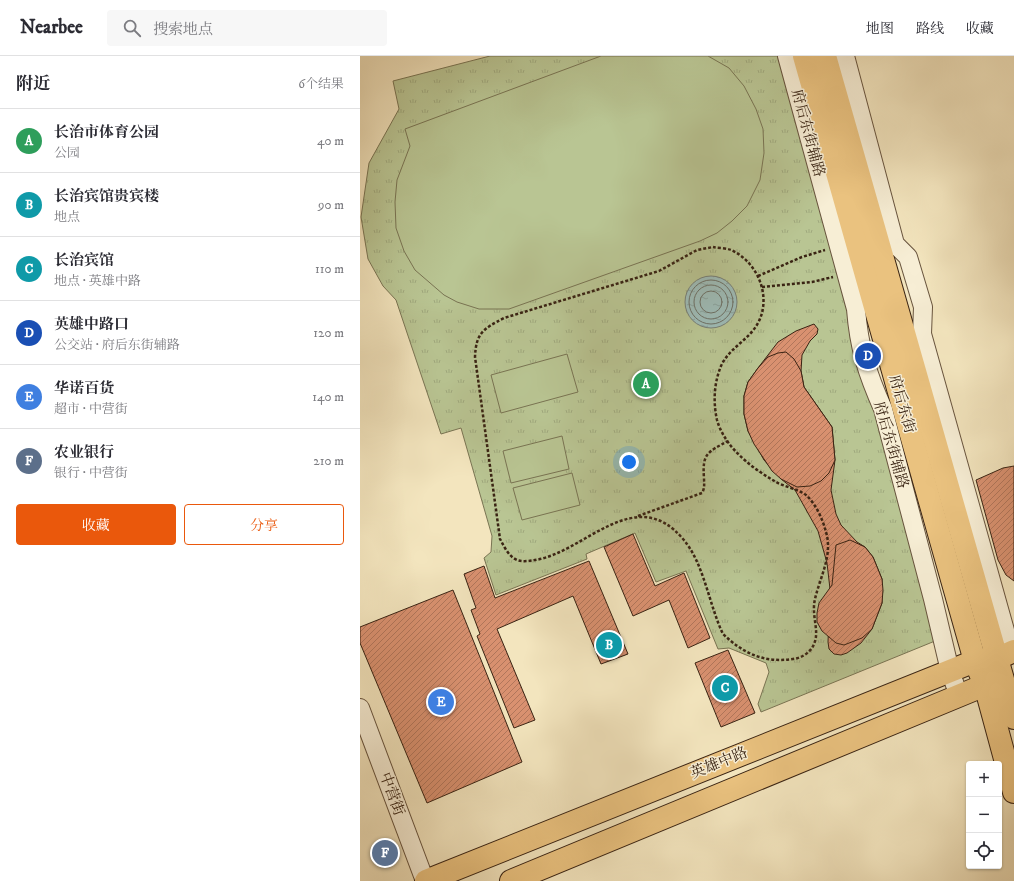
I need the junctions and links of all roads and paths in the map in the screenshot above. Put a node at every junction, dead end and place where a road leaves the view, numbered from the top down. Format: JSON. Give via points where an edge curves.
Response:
{"nodes":[{"id":1,"x":788,"y":56,"type":"edge"},
{"id":2,"x":804,"y":56,"type":"edge"},
{"id":3,"x":825,"y":56,"type":"edge"},
{"id":4,"x":845,"y":56,"type":"edge"},
{"id":5,"x":839,"y":246,"type":"junction"},
{"id":6,"x":846,"y":273,"type":"junction"},
{"id":7,"x":758,"y":276,"type":"junction"},
{"id":8,"x":762,"y":287,"type":"junction"},
{"id":9,"x":728,"y":441,"type":"junction"},
{"id":10,"x":634,"y":517,"type":"junction"},
{"id":11,"x":975,"y":661,"type":"junction"},
{"id":12,"x":1003,"y":665,"type":"edge"},
{"id":13,"x":950,"y":671,"type":"junction"},
{"id":14,"x":959,"y":696,"type":"junction"},
{"id":15,"x":360,"y":708,"type":"edge"},
{"id":16,"x":1014,"y":718,"type":"edge"},
{"id":17,"x":1014,"y":792,"type":"edge"},
{"id":18,"x":425,"y":881,"type":"edge"},
{"id":19,"x":511,"y":881,"type":"edge"}],
"edges":[{"from":1,"to":5,"type":"street","name":"府后东街辅路"},
{"from":2,"to":11,"type":"main road","name":"府后东街"},
{"from":3,"to":12,"type":"main road","name":"府后东街"},
{"from":4,"to":12,"type":"street","via":[[896,244],[908,257],[923,307],[922,334]]},
{"from":5,"to":6,"type":"street","name":"府后东街辅路"},
{"from":5,"to":7,"type":"path","via":[[802,257]]},
{"from":6,"to":8,"type":"path","via":[[812,282]]},
{"from":6,"to":13,"type":"street","name":"府后东街辅路","via":[[856,309],[859,342],[870,381],[883,409]]},
{"from":7,"to":8,"type":"path"},
{"from":7,"to":10,"type":"path","via":[[746,260],[730,250],[713,247],[697,250],[659,271],[504,318],[480,334],[475,357],[498,531],[508,553],[516,560],[545,559],[592,533]]},
{"from":8,"to":9,"type":"path","via":[[763,311],[757,324],[728,354],[721,366],[716,384],[716,415]]},
{"from":9,"to":10,"type":"path","via":[[704,456],[705,488],[702,494]]},
{"from":9,"to":10,"type":"path","via":[[736,452],[757,469],[776,482],[805,494],[812,502],[827,533],[829,552],[813,612],[817,633],[814,644],[807,653],[797,658],[772,661],[760,658],[730,641],[720,629],[693,551],[683,538],[660,521]]},
{"from":11,"to":12,"type":"main road","name":"英雄中路"},
{"from":11,"to":13,"type":"main road","name":"英雄中路"},
{"from":12,"to":14,"type":"main road","name":"英雄中路"},
{"from":12,"to":16,"type":"main road"},
{"from":12,"to":17,"type":"main road"},
{"from":13,"to":14,"type":"street","name":"府后东街辅路"},
{"from":13,"to":18,"type":"main road","name":"英雄中路"},
{"from":14,"to":19,"type":"main road","name":"英雄中路"},
{"from":15,"to":18,"type":"street","name":"中营街"}]}
